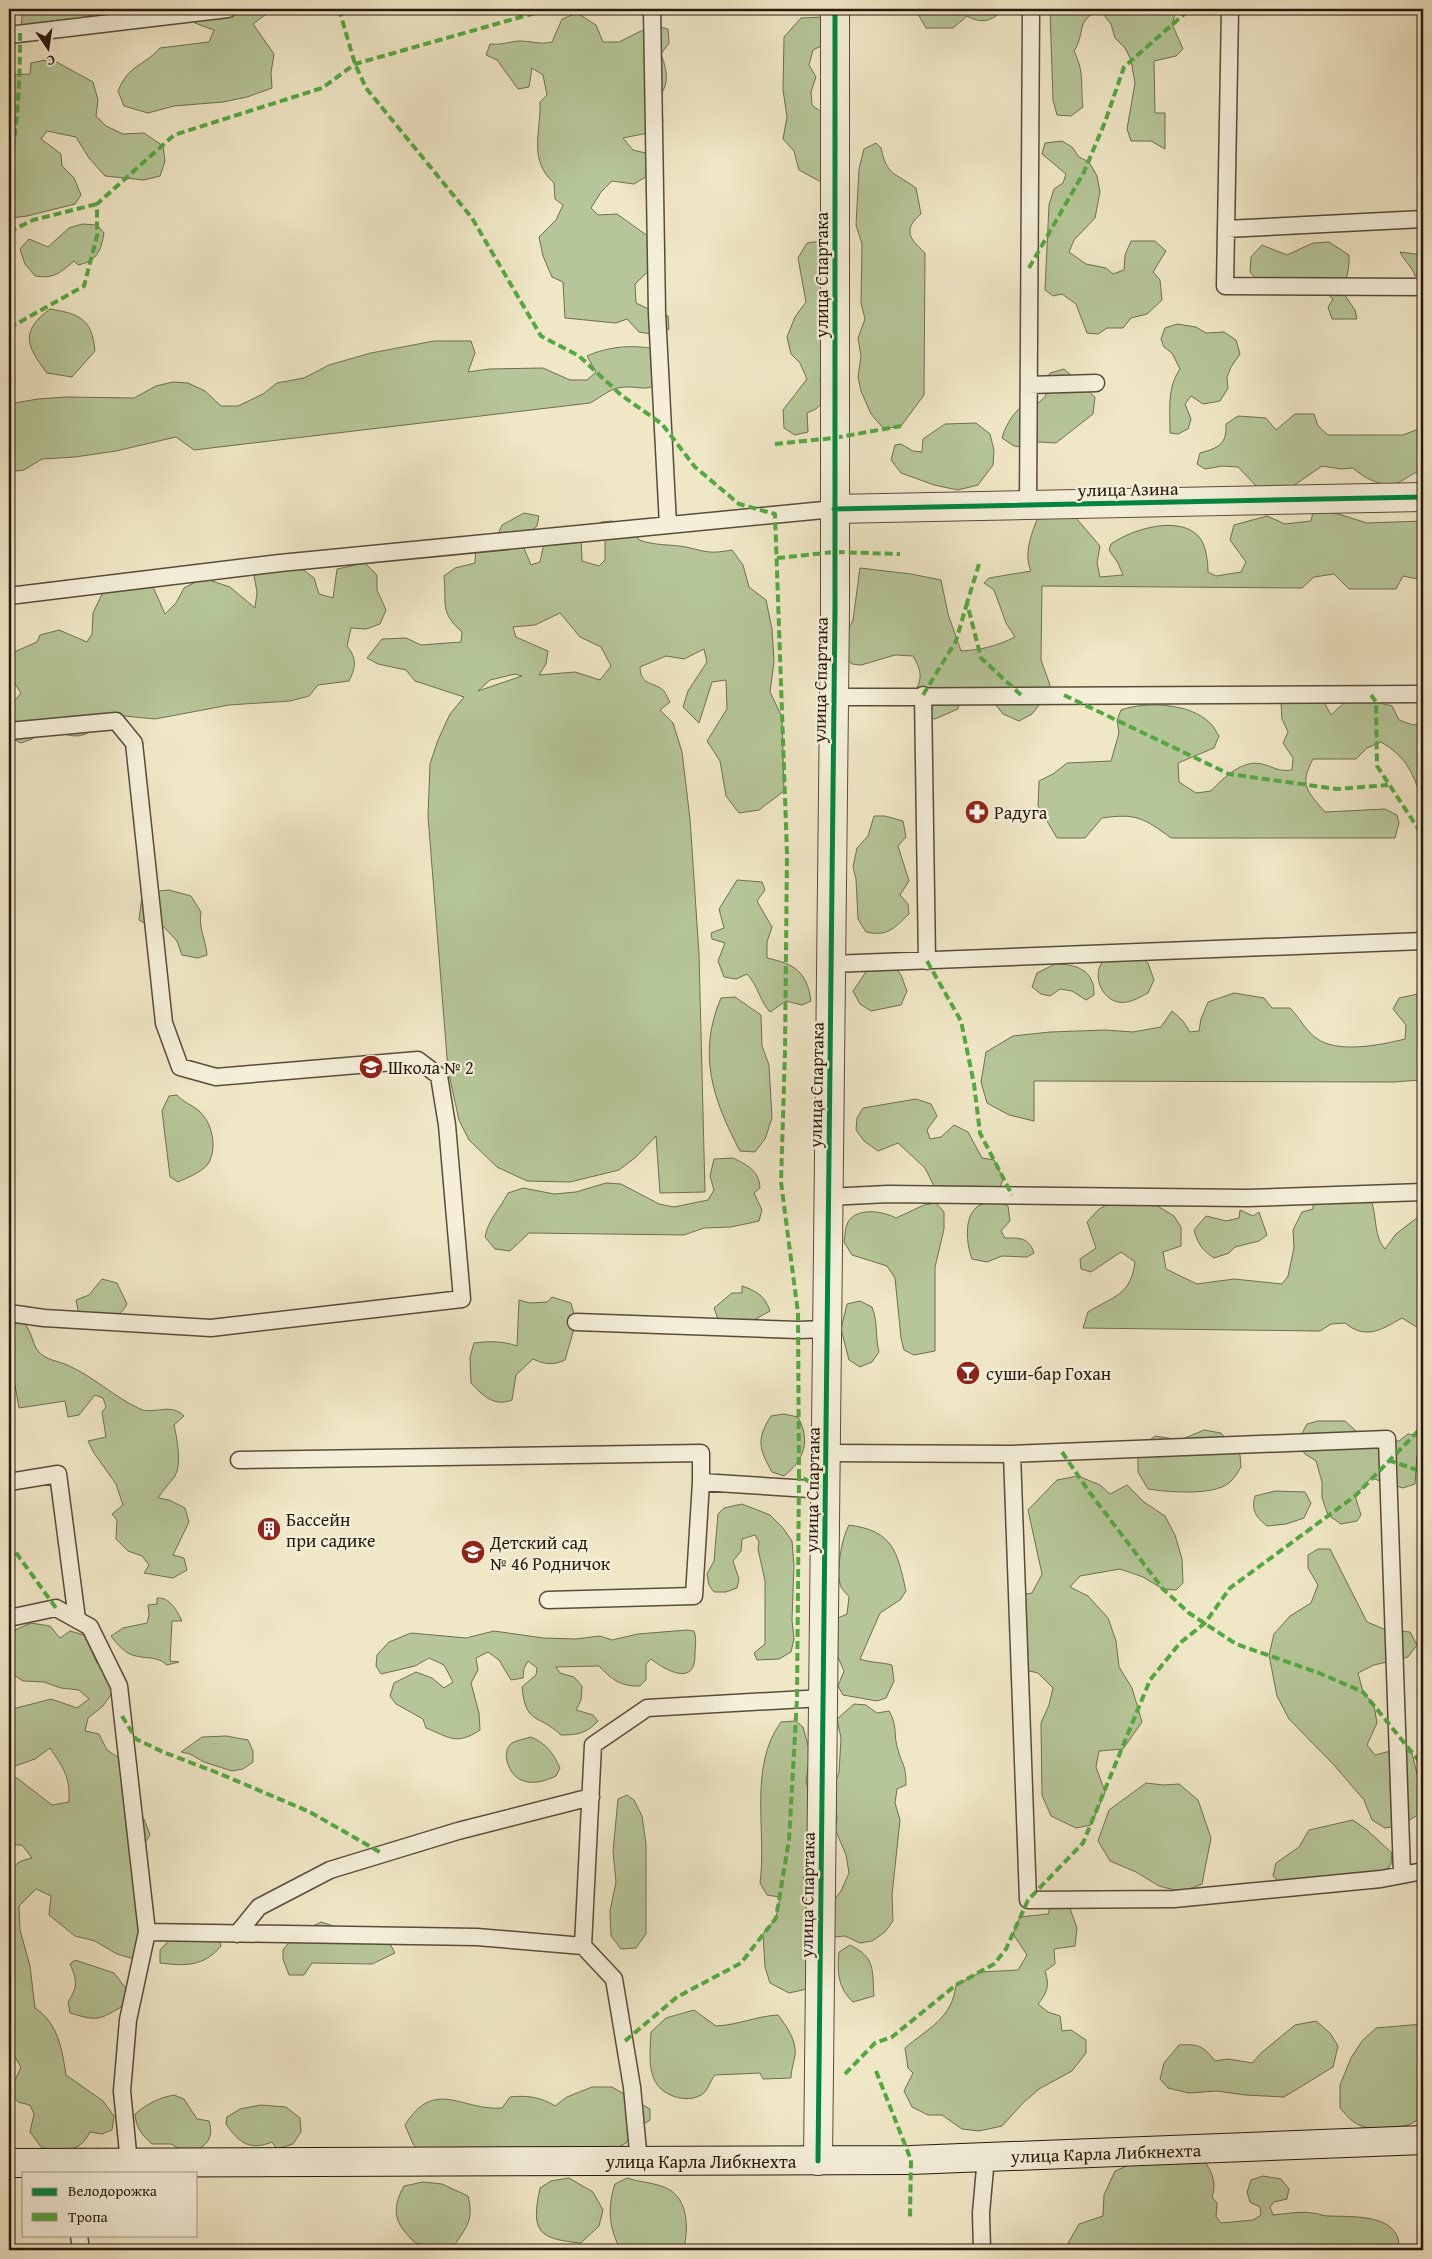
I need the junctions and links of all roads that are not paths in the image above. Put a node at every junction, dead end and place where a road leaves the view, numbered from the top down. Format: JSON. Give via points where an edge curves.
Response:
{"nodes":[{"id":1,"x":228,"y":9,"type":"edge"},
{"id":2,"x":652,"y":9,"type":"edge"},
{"id":3,"x":835,"y":9,"type":"edge"},
{"id":4,"x":1031,"y":9,"type":"edge"},
{"id":5,"x":1230,"y":9,"type":"edge"},
{"id":6,"x":9,"y":35,"type":"edge"},
{"id":7,"x":1423,"y":219,"type":"edge"},
{"id":8,"x":1226,"y":229,"type":"junction"},
{"id":9,"x":1423,"y":287,"type":"edge"},
{"id":10,"x":1096,"y":383,"type":"dead end"},
{"id":11,"x":1029,"y":385,"type":"junction"},
{"id":12,"x":1423,"y":497,"type":"edge"},
{"id":13,"x":1028,"y":504,"type":"junction"},
{"id":14,"x":834,"y":509,"type":"junction"},
{"id":15,"x":668,"y":524,"type":"junction"},
{"id":16,"x":9,"y":596,"type":"edge"},
{"id":17,"x":1423,"y":694,"type":"edge"},
{"id":18,"x":923,"y":695,"type":"junction"},
{"id":19,"x":834,"y":697,"type":"junction"},
{"id":20,"x":9,"y":731,"type":"edge"},
{"id":21,"x":1423,"y":941,"type":"edge"},
{"id":22,"x":927,"y":961,"type":"junction"},
{"id":23,"x":831,"y":964,"type":"junction"},
{"id":24,"x":1423,"y":1192,"type":"edge"},
{"id":25,"x":828,"y":1197,"type":"junction"},
{"id":26,"x":9,"y":1313,"type":"edge"},
{"id":27,"x":576,"y":1322,"type":"dead end"},
{"id":28,"x":827,"y":1329,"type":"junction"},
{"id":29,"x":826,"y":1453,"type":"junction"},
{"id":30,"x":1012,"y":1454,"type":"junction"},
{"id":31,"x":239,"y":1460,"type":"dead end"},
{"id":32,"x":9,"y":1482,"type":"edge"},
{"id":33,"x":701,"y":1482,"type":"junction"},
{"id":34,"x":826,"y":1490,"type":"junction"},
{"id":35,"x":548,"y":1600,"type":"dead end"},
{"id":36,"x":9,"y":1618,"type":"edge"},
{"id":37,"x":77,"y":1619,"type":"junction"},
{"id":38,"x":823,"y":1698,"type":"junction"},
{"id":39,"x":591,"y":1796,"type":"junction"},
{"id":40,"x":1423,"y":1870,"type":"edge"},
{"id":41,"x":1402,"y":1874,"type":"junction"},
{"id":42,"x":147,"y":1932,"type":"junction"},
{"id":43,"x":237,"y":1934,"type":"junction"},
{"id":44,"x":583,"y":1946,"type":"junction"},
{"id":45,"x":1423,"y":2140,"type":"edge"},
{"id":46,"x":986,"y":2157,"type":"junction"},
{"id":47,"x":818,"y":2161,"type":"junction"},
{"id":48,"x":639,"y":2162,"type":"junction"},
{"id":49,"x":9,"y":2163,"type":"edge"},
{"id":50,"x":129,"y":2164,"type":"junction"},
{"id":51,"x":71,"y":2168,"type":"edge"},
{"id":52,"x":79,"y":2236,"type":"edge"},
{"id":53,"x":81,"y":2250,"type":"edge"},
{"id":54,"x":982,"y":2250,"type":"edge"}],
"edges":[{"from":1,"to":6,"type":"lane"},
{"from":2,"to":15,"type":"lane","via":[[657,313]]},
{"from":3,"to":14,"type":"street","name":"улица Спартака"},
{"from":4,"to":11,"type":"lane"},
{"from":5,"to":8,"type":"lane"},
{"from":7,"to":8,"type":"lane"},
{"from":8,"to":9,"type":"lane","via":[[1225,286]]},
{"from":10,"to":11,"type":"lane"},
{"from":11,"to":13,"type":"lane"},
{"from":12,"to":13,"type":"street","name":"улица Азина"},
{"from":13,"to":14,"type":"street","name":"улица Азина"},
{"from":14,"to":15,"type":"lane"},
{"from":14,"to":19,"type":"street","name":"улица Спартака"},
{"from":15,"to":16,"type":"lane"},
{"from":17,"to":18,"type":"lane"},
{"from":18,"to":19,"type":"lane"},
{"from":18,"to":22,"type":"lane"},
{"from":19,"to":23,"type":"street","name":"улица Спартака"},
{"from":20,"to":26,"type":"lane","via":[[116,721],[134,743],[164,1023],[180,1067],[216,1076],[418,1060],[439,1076],[447,1125],[462,1299],[211,1328]]},
{"from":21,"to":22,"type":"lane"},
{"from":22,"to":23,"type":"lane"},
{"from":23,"to":25,"type":"street","name":"улица Спартака"},
{"from":24,"to":25,"type":"lane","via":[[1248,1198],[888,1194]]},
{"from":25,"to":28,"type":"street","name":"улица Спартака"},
{"from":27,"to":28,"type":"lane"},
{"from":28,"to":29,"type":"street","name":"улица Спартака"},
{"from":29,"to":30,"type":"lane"},
{"from":29,"to":34,"type":"street","name":"улица Спартака"},
{"from":30,"to":41,"type":"lane","via":[[1387,1439]]},
{"from":30,"to":41,"type":"lane","via":[[1028,1900],[1174,1899],[1381,1879]]},
{"from":31,"to":33,"type":"lane","via":[[700,1453]]},
{"from":32,"to":37,"type":"lane","via":[[58,1474]]},
{"from":33,"to":34,"type":"lane"},
{"from":33,"to":35,"type":"lane","via":[[694,1596]]},
{"from":34,"to":38,"type":"street","name":"улица Спартака"},
{"from":36,"to":37,"type":"lane","via":[[56,1608]]},
{"from":37,"to":42,"type":"lane","via":[[90,1627],[119,1686]]},
{"from":38,"to":39,"type":"lane","via":[[647,1708],[593,1745]]},
{"from":38,"to":47,"type":"street","name":"улица Спартака"},
{"from":39,"to":43,"type":"lane","via":[[458,1831],[330,1870],[259,1906]]},
{"from":39,"to":44,"type":"lane"},
{"from":40,"to":41,"type":"lane"},
{"from":42,"to":43,"type":"lane"},
{"from":42,"to":50,"type":"lane","via":[[128,2020],[122,2091]]},
{"from":43,"to":44,"type":"lane","via":[[477,1937]]},
{"from":44,"to":48,"type":"lane","via":[[614,1979],[632,2087]]},
{"from":45,"to":46,"type":"street","name":"улица Карла Либкнехта"},
{"from":46,"to":47,"type":"street","name":"улица Карла Либкнехта"},
{"from":46,"to":54,"type":"lane","via":[[981,2213]]},
{"from":47,"to":48,"type":"street","name":"улица Карла Либкнехта"},
{"from":48,"to":50,"type":"street","name":"улица Карла Либкнехта"},
{"from":49,"to":51,"type":"street","name":"улица Карла Либкнехта"},
{"from":50,"to":51,"type":"street","name":"улица Карла Либкнехта"},
{"from":52,"to":53,"type":"lane"}]}
